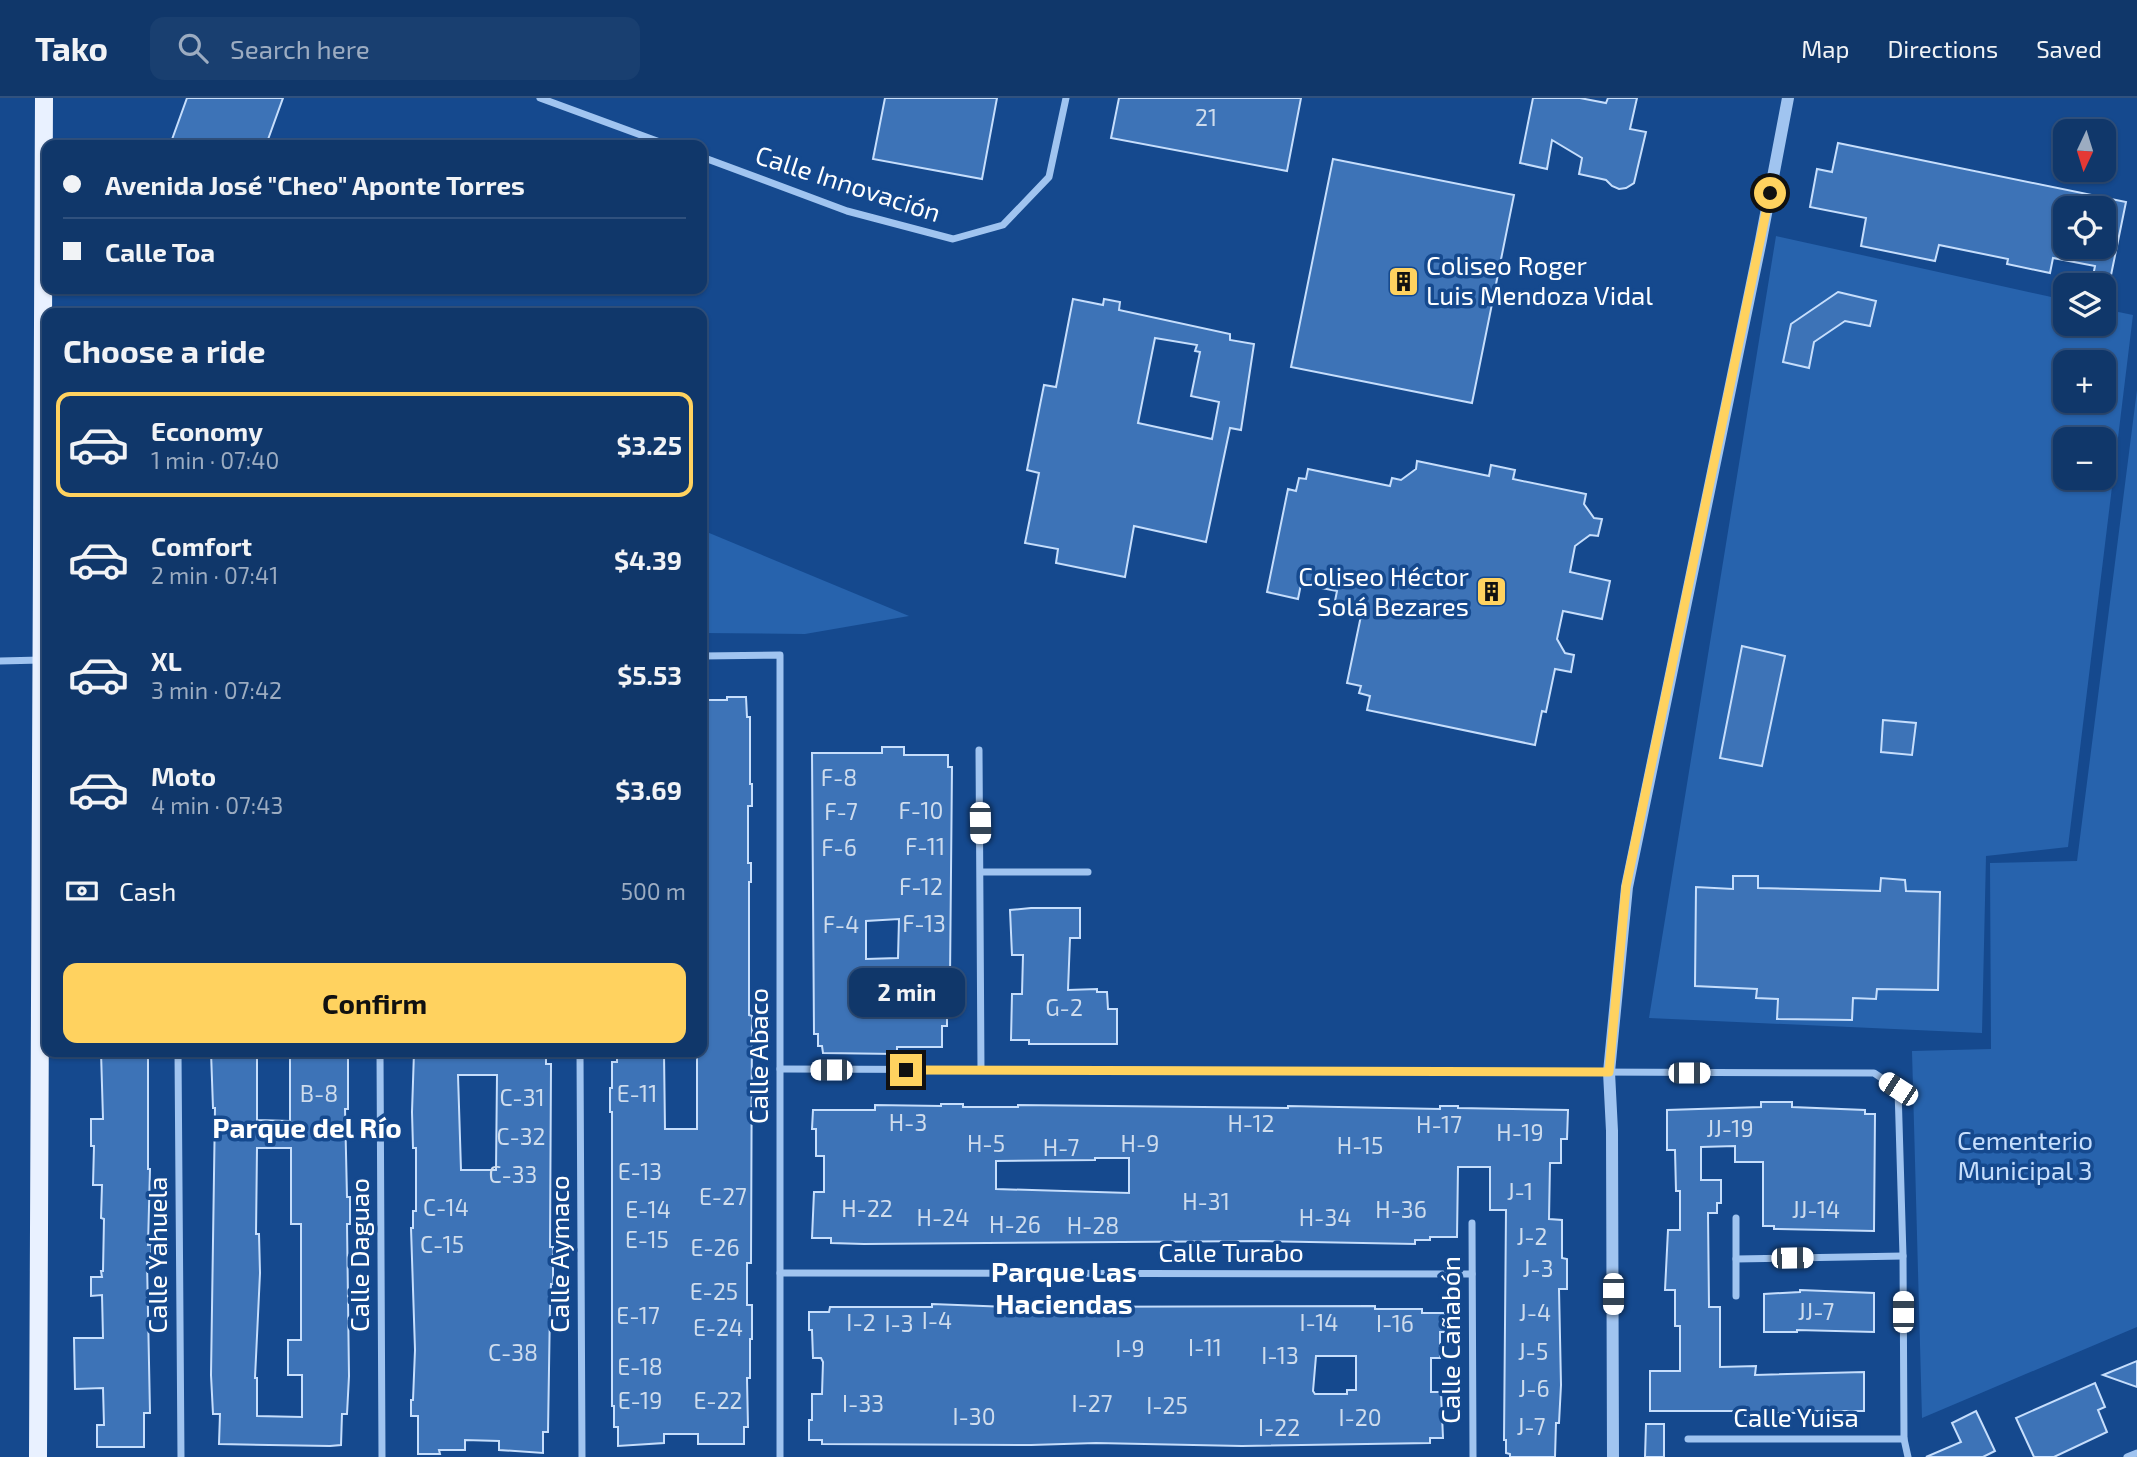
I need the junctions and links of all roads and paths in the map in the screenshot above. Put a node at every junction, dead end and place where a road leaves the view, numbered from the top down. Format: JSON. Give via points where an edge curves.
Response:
{"nodes":[{"id":1,"x":44,"y":98,"type":"edge"},
{"id":2,"x":540,"y":98,"type":"edge"},
{"id":3,"x":1066,"y":98,"type":"edge"},
{"id":4,"x":1788,"y":98,"type":"edge"},
{"id":5,"x":44,"y":140,"type":"edge"},
{"id":6,"x":654,"y":140,"type":"edge"},
{"id":7,"x":707,"y":160,"type":"edge"},
{"id":8,"x":707,"y":656,"type":"edge"},
{"id":9,"x":42,"y":660,"type":"edge"},
{"id":10,"x":0,"y":661,"type":"edge"},
{"id":11,"x":979,"y":750,"type":"dead end"},
{"id":12,"x":981,"y":872,"type":"junction"},
{"id":13,"x":1088,"y":872,"type":"dead end"},
{"id":14,"x":42,"y":1002,"type":"edge"},
{"id":15,"x":178,"y":1057,"type":"edge"},
{"id":16,"x":380,"y":1057,"type":"edge"},
{"id":17,"x":580,"y":1057,"type":"edge"},
{"id":18,"x":780,"y":1069,"type":"junction"},
{"id":19,"x":981,"y":1070,"type":"junction"},
{"id":20,"x":1609,"y":1072,"type":"junction"},
{"id":21,"x":1736,"y":1218,"type":"dead end"},
{"id":22,"x":1472,"y":1223,"type":"dead end"},
{"id":23,"x":1903,"y":1256,"type":"junction"},
{"id":24,"x":1736,"y":1259,"type":"junction"},
{"id":25,"x":780,"y":1273,"type":"junction"},
{"id":26,"x":1472,"y":1274,"type":"junction"},
{"id":27,"x":1736,"y":1296,"type":"dead end"},
{"id":28,"x":1688,"y":1439,"type":"dead end"},
{"id":29,"x":1904,"y":1439,"type":"junction"},
{"id":30,"x":2137,"y":1453,"type":"edge"},
{"id":31,"x":38,"y":1457,"type":"edge"},
{"id":32,"x":181,"y":1457,"type":"edge"},
{"id":33,"x":383,"y":1457,"type":"edge"},
{"id":34,"x":582,"y":1457,"type":"edge"},
{"id":35,"x":780,"y":1457,"type":"edge"},
{"id":36,"x":1473,"y":1457,"type":"edge"},
{"id":37,"x":1613,"y":1457,"type":"edge"},
{"id":38,"x":1908,"y":1457,"type":"edge"},
{"id":39,"x":2127,"y":1457,"type":"edge"}],
"edges":[{"from":1,"to":5,"type":"main road"},
{"from":2,"to":6,"type":"street"},
{"from":3,"to":7,"type":"street","name":"Calle Innovación","via":[[1049,177],[1003,225],[953,239],[847,211]]},
{"from":4,"to":20,"type":"street","via":[[1626,887]]},
{"from":8,"to":18,"type":"street","name":"Calle Abaco","via":[[780,655]]},
{"from":9,"to":10,"type":"street"},
{"from":11,"to":12,"type":"street"},
{"from":12,"to":13,"type":"street"},
{"from":12,"to":19,"type":"street"},
{"from":14,"to":31,"type":"main road"},
{"from":15,"to":32,"type":"street","name":"Calle Yahuela"},
{"from":16,"to":33,"type":"street","name":"Calle Daguao"},
{"from":17,"to":34,"type":"street","name":"Calle Aymaco"},
{"from":18,"to":19,"type":"street"},
{"from":18,"to":25,"type":"street","name":"Calle Abaco"},
{"from":19,"to":20,"type":"street"},
{"from":20,"to":23,"type":"street","via":[[1874,1073],[1898,1089]]},
{"from":20,"to":37,"type":"street"},
{"from":21,"to":24,"type":"street"},
{"from":22,"to":26,"type":"street","name":"Calle Cañabón"},
{"from":23,"to":24,"type":"street"},
{"from":23,"to":29,"type":"street"},
{"from":24,"to":27,"type":"street"},
{"from":25,"to":26,"type":"street","name":"Calle Turabo"},
{"from":25,"to":35,"type":"street","name":"Calle Abaco"},
{"from":26,"to":36,"type":"street","name":"Calle Cañabón"},
{"from":28,"to":29,"type":"street","name":"Calle Yuisa"},
{"from":29,"to":38,"type":"street"},
{"from":30,"to":39,"type":"street"}]}
